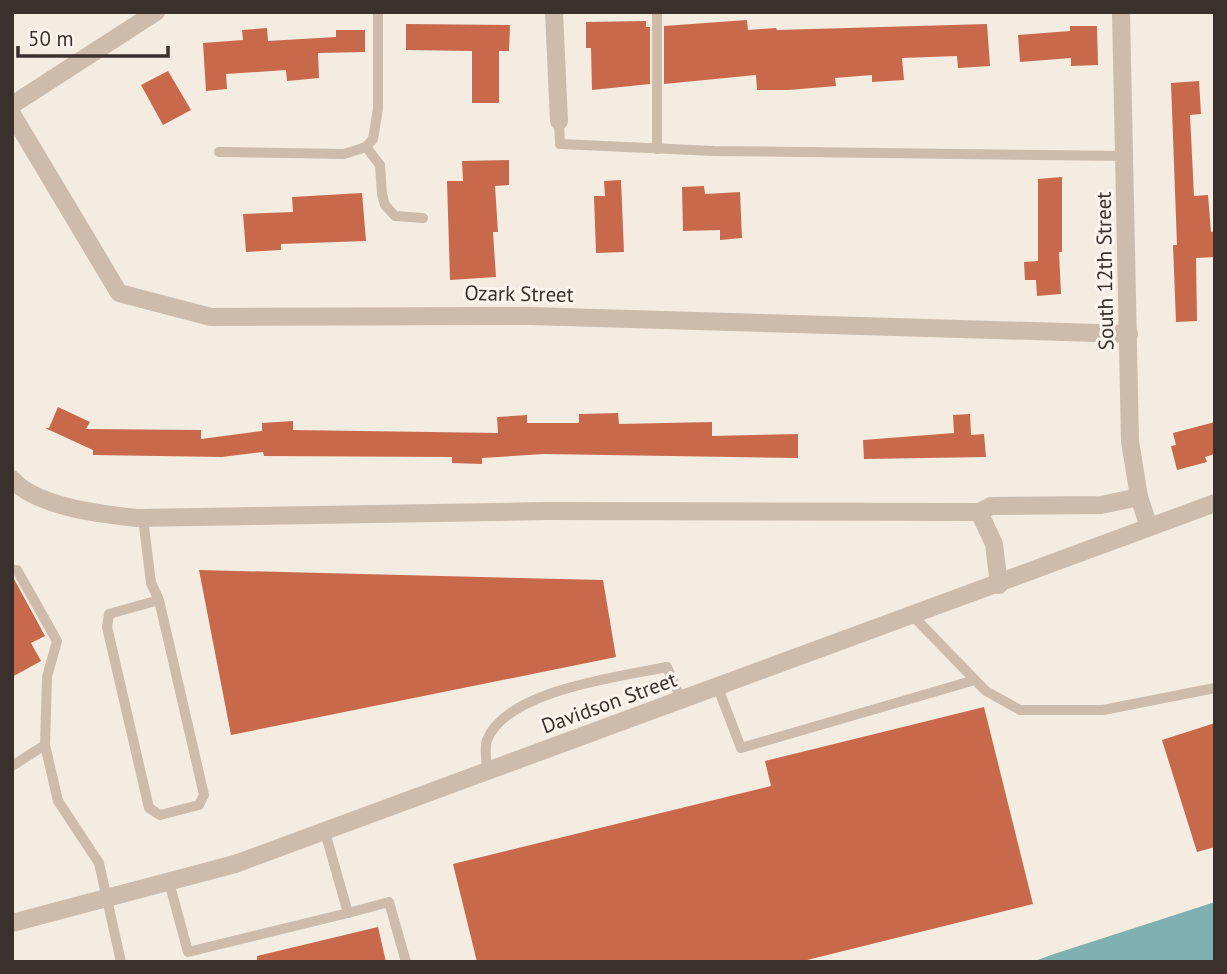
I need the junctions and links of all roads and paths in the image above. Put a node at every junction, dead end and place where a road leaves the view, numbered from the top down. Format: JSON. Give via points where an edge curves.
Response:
{"nodes":[{"id":1,"x":156,"y":12,"type":"edge"},
{"id":2,"x":379,"y":12,"type":"edge"},
{"id":3,"x":554,"y":12,"type":"edge"},
{"id":4,"x":657,"y":12,"type":"edge"},
{"id":5,"x":1121,"y":12,"type":"edge"},
{"id":6,"x":12,"y":105,"type":"edge"},
{"id":7,"x":12,"y":114,"type":"edge"},
{"id":8,"x":559,"y":121,"type":"joint"},
{"id":9,"x":366,"y":147,"type":"junction"},
{"id":10,"x":657,"y":149,"type":"junction"},
{"id":11,"x":219,"y":152,"type":"dead end"},
{"id":12,"x":1126,"y":156,"type":"junction"},
{"id":13,"x":424,"y":218,"type":"dead end"},
{"id":14,"x":1129,"y":334,"type":"junction"},
{"id":15,"x":12,"y":479,"type":"edge"},
{"id":16,"x":1139,"y":497,"type":"junction"},
{"id":17,"x":1215,"y":503,"type":"edge"},
{"id":18,"x":978,"y":512,"type":"junction"},
{"id":19,"x":143,"y":518,"type":"junction"},
{"id":20,"x":1149,"y":527,"type":"junction"},
{"id":21,"x":12,"y":570,"type":"edge"},
{"id":22,"x":999,"y":584,"type":"junction"},
{"id":23,"x":159,"y":600,"type":"junction"},
{"id":24,"x":913,"y":616,"type":"junction"},
{"id":25,"x":975,"y":680,"type":"junction"},
{"id":26,"x":718,"y":688,"type":"junction"},
{"id":27,"x":1215,"y":688,"type":"edge"},
{"id":28,"x":682,"y":701,"type":"junction"},
{"id":29,"x":45,"y":745,"type":"junction"},
{"id":30,"x":12,"y":766,"type":"edge"},
{"id":31,"x":487,"y":772,"type":"junction"},
{"id":32,"x":325,"y":832,"type":"junction"},
{"id":33,"x":169,"y":882,"type":"junction"},
{"id":34,"x":106,"y":899,"type":"junction"},
{"id":35,"x":348,"y":913,"type":"junction"},
{"id":36,"x":12,"y":923,"type":"edge"},
{"id":37,"x":121,"y":962,"type":"edge"},
{"id":38,"x":406,"y":962,"type":"edge"}],
"edges":[{"from":1,"to":6,"type":"street"},
{"from":2,"to":9,"type":"lane","via":[[378,109],[373,139]]},
{"from":3,"to":8,"type":"street"},
{"from":4,"to":10,"type":"lane"},
{"from":5,"to":12,"type":"street","name":"South 12th Street"},
{"from":7,"to":14,"type":"street","name":"Ozark Street","via":[[119,293],[211,317],[530,316]]},
{"from":8,"to":10,"type":"lane","via":[[560,144]]},
{"from":9,"to":11,"type":"lane","via":[[344,154]]},
{"from":9,"to":13,"type":"lane","via":[[380,165],[385,205],[395,216]]},
{"from":10,"to":12,"type":"lane"},
{"from":12,"to":14,"type":"street","name":"South 12th Street"},
{"from":14,"to":16,"type":"street","name":"South 12th Street","via":[[1130,441]]},
{"from":15,"to":19,"type":"street","via":[[77,511]]},
{"from":16,"to":18,"type":"street","via":[[1101,505],[991,506]]},
{"from":16,"to":20,"type":"street","name":"South 12th Street"},
{"from":17,"to":20,"type":"street","name":"Davidson Street"},
{"from":18,"to":19,"type":"street","via":[[548,511]]},
{"from":18,"to":22,"type":"street","via":[[994,544]]},
{"from":19,"to":23,"type":"lane","via":[[151,583]]},
{"from":20,"to":22,"type":"street","name":"Davidson Street"},
{"from":21,"to":29,"type":"lane","via":[[17,570],[57,641],[47,677]]},
{"from":22,"to":24,"type":"street","name":"Davidson Street"},
{"from":23,"to":23,"type":"lane","via":[[204,795],[199,805],[160,815],[149,808],[107,627],[109,614]]},
{"from":24,"to":25,"type":"lane"},
{"from":24,"to":26,"type":"street","name":"Davidson Street"},
{"from":25,"to":26,"type":"lane","via":[[741,748]]},
{"from":25,"to":27,"type":"lane","via":[[1020,710],[1103,710]]},
{"from":26,"to":28,"type":"street","name":"Davidson Street"},
{"from":28,"to":31,"type":"street","name":"Davidson Street"},
{"from":28,"to":31,"type":"lane","via":[[667,667],[550,694],[499,719],[486,742]]},
{"from":29,"to":30,"type":"lane"},
{"from":29,"to":34,"type":"lane","via":[[58,801],[99,863]]},
{"from":31,"to":32,"type":"street","name":"Davidson Street"},
{"from":32,"to":33,"type":"street","name":"Davidson Street"},
{"from":32,"to":35,"type":"lane"},
{"from":33,"to":34,"type":"street","name":"Davidson Street"},
{"from":33,"to":35,"type":"lane","via":[[188,951]]},
{"from":34,"to":36,"type":"street","name":"Davidson Street"},
{"from":34,"to":37,"type":"lane"},
{"from":35,"to":38,"type":"lane","via":[[392,904]]}]}
